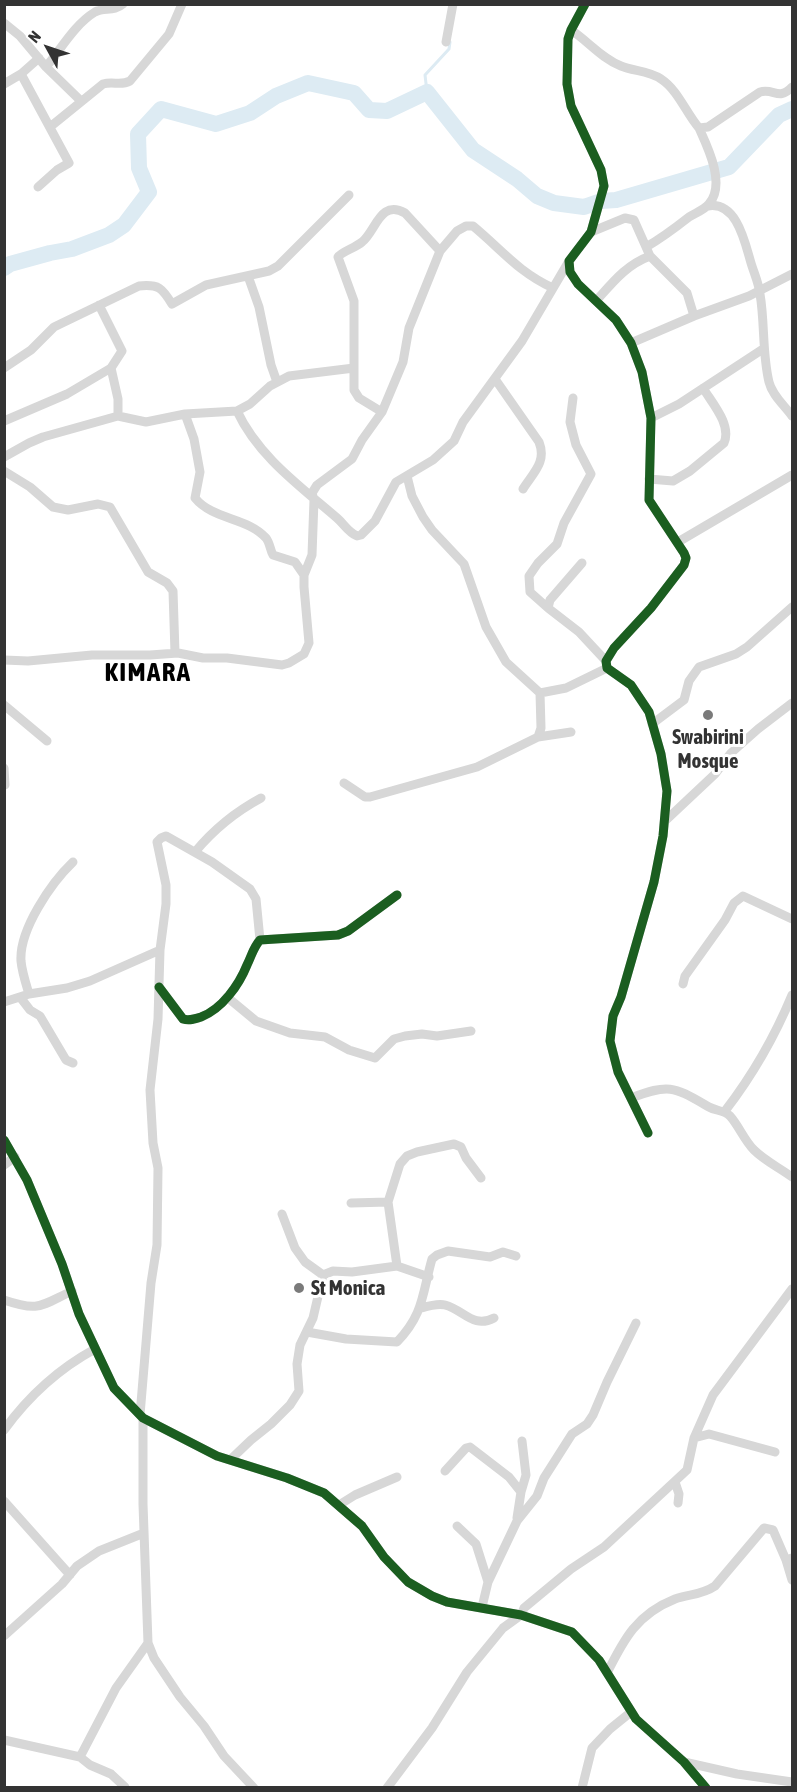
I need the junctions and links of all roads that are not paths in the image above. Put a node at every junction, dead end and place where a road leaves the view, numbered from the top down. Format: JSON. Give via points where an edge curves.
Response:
{"nodes":[{"id":1,"x":123,"y":4,"type":"edge"},
{"id":2,"x":182,"y":4,"type":"edge"},
{"id":3,"x":453,"y":4,"type":"edge"},
{"id":4,"x":585,"y":4,"type":"edge"},
{"id":5,"x":4,"y":23,"type":"edge"},
{"id":6,"x":571,"y":30,"type":"junction"},
{"id":7,"x":446,"y":42,"type":"dead end"},
{"id":8,"x":39,"y":58,"type":"junction"},
{"id":9,"x":46,"y":67,"type":"junction"},
{"id":10,"x":21,"y":74,"type":"junction"},
{"id":11,"x":4,"y":84,"type":"edge"},
{"id":12,"x":792,"y":87,"type":"edge"},
{"id":13,"x":81,"y":101,"type":"junction"},
{"id":14,"x":50,"y":127,"type":"junction"},
{"id":15,"x":699,"y":128,"type":"junction"},
{"id":16,"x":38,"y":187,"type":"dead end"},
{"id":17,"x":349,"y":195,"type":"dead end"},
{"id":18,"x":708,"y":206,"type":"junction"},
{"id":19,"x":591,"y":232,"type":"junction"},
{"id":20,"x":440,"y":251,"type":"junction"},
{"id":21,"x":648,"y":251,"type":"junction"},
{"id":22,"x":569,"y":261,"type":"junction"},
{"id":23,"x":792,"y":274,"type":"edge"},
{"id":24,"x":248,"y":276,"type":"junction"},
{"id":25,"x":553,"y":288,"type":"junction"},
{"id":26,"x":760,"y":291,"type":"junction"},
{"id":27,"x":596,"y":301,"type":"junction"},
{"id":28,"x":99,"y":305,"type":"junction"},
{"id":29,"x":694,"y":316,"type":"junction"},
{"id":30,"x":631,"y":343,"type":"junction"},
{"id":31,"x":764,"y":349,"type":"junction"},
{"id":32,"x":4,"y":368,"type":"edge"},
{"id":33,"x":111,"y":368,"type":"junction"},
{"id":34,"x":354,"y":368,"type":"junction"},
{"id":35,"x":495,"y":379,"type":"junction"},
{"id":36,"x":277,"y":382,"type":"junction"},
{"id":37,"x":703,"y":388,"type":"junction"},
{"id":38,"x":573,"y":398,"type":"dead end"},
{"id":39,"x":237,"y":411,"type":"junction"},
{"id":40,"x":382,"y":412,"type":"junction"},
{"id":41,"x":185,"y":414,"type":"junction"},
{"id":42,"x":118,"y":416,"type":"junction"},
{"id":43,"x":792,"y":416,"type":"edge"},
{"id":44,"x":651,"y":417,"type":"junction"},
{"id":45,"x":4,"y":421,"type":"edge"},
{"id":46,"x":4,"y":457,"type":"edge"},
{"id":47,"x":4,"y":471,"type":"edge"},
{"id":48,"x":792,"y":475,"type":"edge"},
{"id":49,"x":407,"y":476,"type":"junction"},
{"id":50,"x":649,"y":479,"type":"junction"},
{"id":51,"x":523,"y":489,"type":"dead end"},
{"id":52,"x":314,"y":500,"type":"junction"},
{"id":53,"x":678,"y":542,"type":"junction"},
{"id":54,"x":582,"y":563,"type":"dead end"},
{"id":55,"x":304,"y":575,"type":"junction"},
{"id":56,"x":792,"y":607,"type":"edge"},
{"id":57,"x":548,"y":608,"type":"junction"},
{"id":58,"x":175,"y":653,"type":"junction"},
{"id":59,"x":4,"y":660,"type":"edge"},
{"id":60,"x":607,"y":664,"type":"junction"},
{"id":61,"x":540,"y":693,"type":"junction"},
{"id":62,"x":792,"y":703,"type":"edge"},
{"id":63,"x":4,"y":705,"type":"edge"},
{"id":64,"x":652,"y":724,"type":"junction"},
{"id":65,"x":571,"y":732,"type":"dead end"},
{"id":66,"x":538,"y":736,"type":"junction"},
{"id":67,"x":47,"y":741,"type":"dead end"},
{"id":68,"x":4,"y":768,"type":"edge"},
{"id":69,"x":345,"y":783,"type":"dead end"},
{"id":70,"x":5,"y":785,"type":"edge"},
{"id":71,"x":261,"y":798,"type":"dead end"},
{"id":72,"x":665,"y":821,"type":"junction"},
{"id":73,"x":195,"y":852,"type":"junction"},
{"id":74,"x":73,"y":862,"type":"dead end"},
{"id":75,"x":397,"y":895,"type":"dead end"},
{"id":76,"x":792,"y":919,"type":"edge"},
{"id":77,"x":261,"y":940,"type":"junction"},
{"id":78,"x":160,"y":950,"type":"junction"},
{"id":79,"x":683,"y":984,"type":"dead end"},
{"id":80,"x":159,"y":987,"type":"junction"},
{"id":81,"x":792,"y":995,"type":"edge"},
{"id":82,"x":24,"y":996,"type":"junction"},
{"id":83,"x":227,"y":997,"type":"junction"},
{"id":84,"x":4,"y":1002,"type":"edge"},
{"id":85,"x":471,"y":1031,"type":"dead end"},
{"id":86,"x":73,"y":1063,"type":"dead end"},
{"id":87,"x":631,"y":1098,"type":"junction"},
{"id":88,"x":725,"y":1111,"type":"junction"},
{"id":89,"x":648,"y":1133,"type":"dead end"},
{"id":90,"x":4,"y":1140,"type":"edge"},
{"id":91,"x":15,"y":1157,"type":"junction"},
{"id":92,"x":4,"y":1165,"type":"edge"},
{"id":93,"x":792,"y":1177,"type":"edge"},
{"id":94,"x":481,"y":1178,"type":"dead end"},
{"id":95,"x":388,"y":1202,"type":"junction"},
{"id":96,"x":351,"y":1203,"type":"dead end"},
{"id":97,"x":282,"y":1214,"type":"dead end"},
{"id":98,"x":516,"y":1256,"type":"dead end"},
{"id":99,"x":398,"y":1266,"type":"junction"},
{"id":100,"x":323,"y":1275,"type":"junction"},
{"id":101,"x":429,"y":1277,"type":"junction"},
{"id":102,"x":792,"y":1289,"type":"edge"},
{"id":103,"x":72,"y":1291,"type":"junction"},
{"id":104,"x":4,"y":1300,"type":"edge"},
{"id":105,"x":421,"y":1308,"type":"junction"},
{"id":106,"x":494,"y":1318,"type":"dead end"},
{"id":107,"x":636,"y":1323,"type":"dead end"},
{"id":108,"x":307,"y":1332,"type":"junction"},
{"id":109,"x":95,"y":1349,"type":"junction"},
{"id":110,"x":141,"y":1417,"type":"junction"},
{"id":111,"x":4,"y":1430,"type":"edge"},
{"id":112,"x":694,"y":1438,"type":"junction"},
{"id":113,"x":522,"y":1441,"type":"dead end"},
{"id":114,"x":775,"y":1452,"type":"dead end"},
{"id":115,"x":230,"y":1460,"type":"junction"},
{"id":116,"x":445,"y":1471,"type":"dead end"},
{"id":117,"x":397,"y":1477,"type":"dead end"},
{"id":118,"x":675,"y":1482,"type":"junction"},
{"id":119,"x":521,"y":1492,"type":"junction"},
{"id":120,"x":4,"y":1501,"type":"edge"},
{"id":121,"x":678,"y":1503,"type":"dead end"},
{"id":122,"x":339,"y":1505,"type":"junction"},
{"id":123,"x":517,"y":1521,"type":"junction"},
{"id":124,"x":458,"y":1526,"type":"dead end"},
{"id":125,"x":144,"y":1533,"type":"junction"},
{"id":126,"x":789,"y":1559,"type":"edge"},
{"id":127,"x":70,"y":1575,"type":"junction"},
{"id":128,"x":792,"y":1580,"type":"edge"},
{"id":129,"x":488,"y":1582,"type":"junction"},
{"id":130,"x":482,"y":1607,"type":"junction"},
{"id":131,"x":521,"y":1615,"type":"junction"},
{"id":132,"x":4,"y":1636,"type":"edge"},
{"id":133,"x":148,"y":1643,"type":"junction"},
{"id":134,"x":607,"y":1673,"type":"junction"},
{"id":135,"x":630,"y":1712,"type":"junction"},
{"id":136,"x":4,"y":1740,"type":"edge"},
{"id":137,"x":80,"y":1757,"type":"junction"},
{"id":138,"x":684,"y":1762,"type":"junction"},
{"id":139,"x":792,"y":1782,"type":"edge"},
{"id":140,"x":124,"y":1787,"type":"edge"},
{"id":141,"x":254,"y":1788,"type":"edge"},
{"id":142,"x":387,"y":1788,"type":"edge"},
{"id":143,"x":582,"y":1788,"type":"edge"},
{"id":144,"x":706,"y":1788,"type":"edge"}],
"edges":[{"from":1,"to":9,"type":"street","via":[[91,15]]},
{"from":2,"to":13,"type":"street","via":[[169,34],[130,81],[103,84]]},
{"from":3,"to":7,"type":"street"},
{"from":4,"to":6,"type":"street"},
{"from":5,"to":8,"type":"street"},
{"from":6,"to":15,"type":"street","via":[[614,62],[661,78]]},
{"from":6,"to":19,"type":"street","via":[[568,97],[601,170],[604,186]]},
{"from":8,"to":9,"type":"street"},
{"from":8,"to":10,"type":"street"},
{"from":9,"to":13,"type":"street"},
{"from":10,"to":11,"type":"street"},
{"from":10,"to":14,"type":"street"},
{"from":12,"to":15,"type":"street","via":[[781,95],[760,92],[708,127]]},
{"from":13,"to":14,"type":"street"},
{"from":14,"to":16,"type":"street","via":[[69,163]]},
{"from":15,"to":18,"type":"street","via":[[716,171],[715,189]]},
{"from":17,"to":24,"type":"street","via":[[278,266]]},
{"from":18,"to":21,"type":"street"},
{"from":18,"to":26,"type":"street","via":[[720,207],[736,221]]},
{"from":19,"to":21,"type":"street","via":[[631,218]]},
{"from":19,"to":22,"type":"street"},
{"from":20,"to":25,"type":"street","via":[[457,231],[473,226],[523,271]]},
{"from":20,"to":34,"type":"street","via":[[405,213],[392,209],[381,216],[362,242],[339,254],[338,260],[354,294]]},
{"from":20,"to":40,"type":"street","via":[[409,328],[403,362]]},
{"from":21,"to":27,"type":"street","via":[[627,267]]},
{"from":21,"to":29,"type":"street","via":[[687,293]]},
{"from":22,"to":25,"type":"street"},
{"from":22,"to":27,"type":"street","via":[[574,279]]},
{"from":23,"to":26,"type":"street"},
{"from":24,"to":28,"type":"street","via":[[206,285],[172,304],[164,291],[152,284],[123,292]]},
{"from":24,"to":36,"type":"street"},
{"from":25,"to":35,"type":"street"},
{"from":26,"to":29,"type":"street"},
{"from":26,"to":31,"type":"street"},
{"from":27,"to":30,"type":"street","via":[[616,320]]},
{"from":28,"to":32,"type":"street","via":[[54,327]]},
{"from":28,"to":33,"type":"street","via":[[122,351]]},
{"from":29,"to":30,"type":"street"},
{"from":30,"to":44,"type":"street","via":[[642,372]]},
{"from":31,"to":37,"type":"street"},
{"from":31,"to":43,"type":"street","via":[[773,393]]},
{"from":33,"to":42,"type":"street"},
{"from":33,"to":45,"type":"street","via":[[67,394]]},
{"from":34,"to":36,"type":"street","via":[[289,376]]},
{"from":34,"to":40,"type":"street","via":[[355,394]]},
{"from":35,"to":49,"type":"street","via":[[454,441]]},
{"from":35,"to":51,"type":"street","via":[[542,451],[542,460]]},
{"from":36,"to":39,"type":"street"},
{"from":37,"to":44,"type":"street"},
{"from":37,"to":50,"type":"street","via":[[725,425],[724,443],[674,481]]},
{"from":38,"to":57,"type":"street","via":[[570,422],[576,445],[591,474],[557,544],[529,576],[530,592]]},
{"from":39,"to":41,"type":"street"},
{"from":39,"to":52,"type":"street","via":[[252,438]]},
{"from":40,"to":52,"type":"street","via":[[352,459],[314,488]]},
{"from":41,"to":42,"type":"street","via":[[146,422]]},
{"from":41,"to":55,"type":"street","via":[[200,472],[195,498],[201,505],[265,537],[273,555],[295,562]]},
{"from":42,"to":46,"type":"street","via":[[29,442]]},
{"from":44,"to":50,"type":"street"},
{"from":47,"to":58,"type":"street","via":[[53,507],[110,507],[148,572],[171,586]]},
{"from":48,"to":53,"type":"street"},
{"from":49,"to":52,"type":"street","via":[[396,482],[375,521],[361,535],[351,534]]},
{"from":49,"to":61,"type":"street","via":[[423,517],[464,564],[496,646],[506,662]]},
{"from":50,"to":53,"type":"street","via":[[649,500]]},
{"from":52,"to":55,"type":"street","via":[[312,555]]},
{"from":53,"to":60,"type":"street","via":[[686,558],[684,565],[614,648]]},
{"from":54,"to":57,"type":"street","via":[[550,600]]},
{"from":55,"to":58,"type":"street","via":[[309,643],[304,654],[290,663]]},
{"from":56,"to":64,"type":"street","via":[[747,647],[699,667],[689,681],[684,700]]},
{"from":57,"to":60,"type":"street","via":[[579,632]]},
{"from":58,"to":59,"type":"street"},
{"from":60,"to":61,"type":"street","via":[[566,688]]},
{"from":60,"to":64,"type":"street","via":[[631,685],[649,712]]},
{"from":61,"to":66,"type":"street"},
{"from":62,"to":72,"type":"street","via":[[731,753],[715,774]]},
{"from":63,"to":67,"type":"street"},
{"from":64,"to":72,"type":"street","via":[[667,791]]},
{"from":65,"to":66,"type":"street"},
{"from":66,"to":69,"type":"street","via":[[477,767],[382,795],[365,796]]},
{"from":68,"to":70,"type":"street"},
{"from":71,"to":73,"type":"street","via":[[217,828]]},
{"from":72,"to":87,"type":"street","via":[[654,882],[613,1016],[610,1041],[618,1072]]},
{"from":73,"to":77,"type":"street","via":[[250,889],[256,899]]},
{"from":73,"to":78,"type":"street","via":[[166,836],[157,842],[166,885]]},
{"from":74,"to":82,"type":"street","via":[[52,885],[26,935],[21,962]]},
{"from":75,"to":77,"type":"street","via":[[338,935]]},
{"from":76,"to":79,"type":"street","via":[[743,896],[734,903]]},
{"from":77,"to":83,"type":"street","via":[[252,949],[243,975]]},
{"from":78,"to":80,"type":"street"},
{"from":78,"to":82,"type":"street","via":[[90,981]]},
{"from":80,"to":83,"type":"street","via":[[187,1020],[208,1014]]},
{"from":80,"to":110,"type":"street","via":[[150,1097],[158,1168],[157,1245]]},
{"from":81,"to":88,"type":"street","via":[[771,1042]]},
{"from":82,"to":84,"type":"street"},
{"from":82,"to":86,"type":"street","via":[[66,1060]]},
{"from":83,"to":85,"type":"street","via":[[255,1022],[290,1033],[325,1037],[375,1058],[394,1039]]},
{"from":87,"to":88,"type":"street","via":[[657,1089],[675,1089],[712,1109]]},
{"from":87,"to":89,"type":"street"},
{"from":88,"to":93,"type":"street","via":[[755,1150]]},
{"from":90,"to":91,"type":"street"},
{"from":91,"to":92,"type":"street"},
{"from":91,"to":103,"type":"street"},
{"from":94,"to":95,"type":"street","via":[[461,1147],[454,1144],[417,1152],[400,1164]]},
{"from":95,"to":96,"type":"street"},
{"from":95,"to":99,"type":"street"},
{"from":97,"to":100,"type":"street","via":[[295,1248],[305,1262]]},
{"from":98,"to":101,"type":"street","via":[[503,1252],[490,1257],[448,1251],[432,1259]]},
{"from":99,"to":100,"type":"street"},
{"from":99,"to":101,"type":"street"},
{"from":100,"to":108,"type":"street"},
{"from":101,"to":105,"type":"street"},
{"from":102,"to":112,"type":"street","via":[[714,1395]]},
{"from":103,"to":104,"type":"street","via":[[33,1308]]},
{"from":103,"to":109,"type":"street"},
{"from":105,"to":106,"type":"street","via":[[444,1304],[475,1320],[485,1322]]},
{"from":105,"to":108,"type":"street","via":[[397,1342]]},
{"from":107,"to":123,"type":"street","via":[[593,1415],[572,1434],[537,1496]]},
{"from":108,"to":115,"type":"street","via":[[297,1364],[299,1391],[272,1424]]},
{"from":109,"to":110,"type":"street","via":[[114,1388]]},
{"from":109,"to":111,"type":"street","via":[[69,1364]]},
{"from":110,"to":115,"type":"street"},
{"from":110,"to":125,"type":"street"},
{"from":112,"to":114,"type":"street","via":[[709,1434]]},
{"from":112,"to":118,"type":"street","via":[[687,1470]]},
{"from":113,"to":119,"type":"street","via":[[526,1475]]},
{"from":115,"to":122,"type":"street","via":[[309,1486]]},
{"from":116,"to":119,"type":"street","via":[[470,1447],[509,1477]]},
{"from":117,"to":122,"type":"street"},
{"from":118,"to":121,"type":"street"},
{"from":118,"to":131,"type":"street","via":[[604,1547],[539,1595]]},
{"from":119,"to":123,"type":"street"},
{"from":120,"to":127,"type":"street"},
{"from":122,"to":130,"type":"street","via":[[362,1526],[408,1582],[447,1602]]},
{"from":123,"to":129,"type":"street"},
{"from":124,"to":129,"type":"street","via":[[476,1544]]},
{"from":125,"to":127,"type":"street","via":[[99,1551]]},
{"from":125,"to":133,"type":"street"},
{"from":126,"to":128,"type":"street"},
{"from":126,"to":134,"type":"street","via":[[773,1530],[764,1528],[707,1592],[675,1599],[646,1614],[630,1631]]},
{"from":127,"to":132,"type":"street"},
{"from":129,"to":130,"type":"street"},
{"from":130,"to":131,"type":"street"},
{"from":131,"to":134,"type":"street","via":[[572,1632]]},
{"from":131,"to":142,"type":"street","via":[[503,1628],[468,1672]]},
{"from":133,"to":137,"type":"street","via":[[116,1688]]},
{"from":133,"to":141,"type":"street","via":[[180,1697],[224,1756]]},
{"from":134,"to":135,"type":"street"},
{"from":135,"to":138,"type":"street"},
{"from":135,"to":143,"type":"street","via":[[592,1748]]},
{"from":136,"to":137,"type":"street"},
{"from":137,"to":140,"type":"street","via":[[111,1774]]},
{"from":138,"to":139,"type":"street"},
{"from":138,"to":144,"type":"street"}]}
